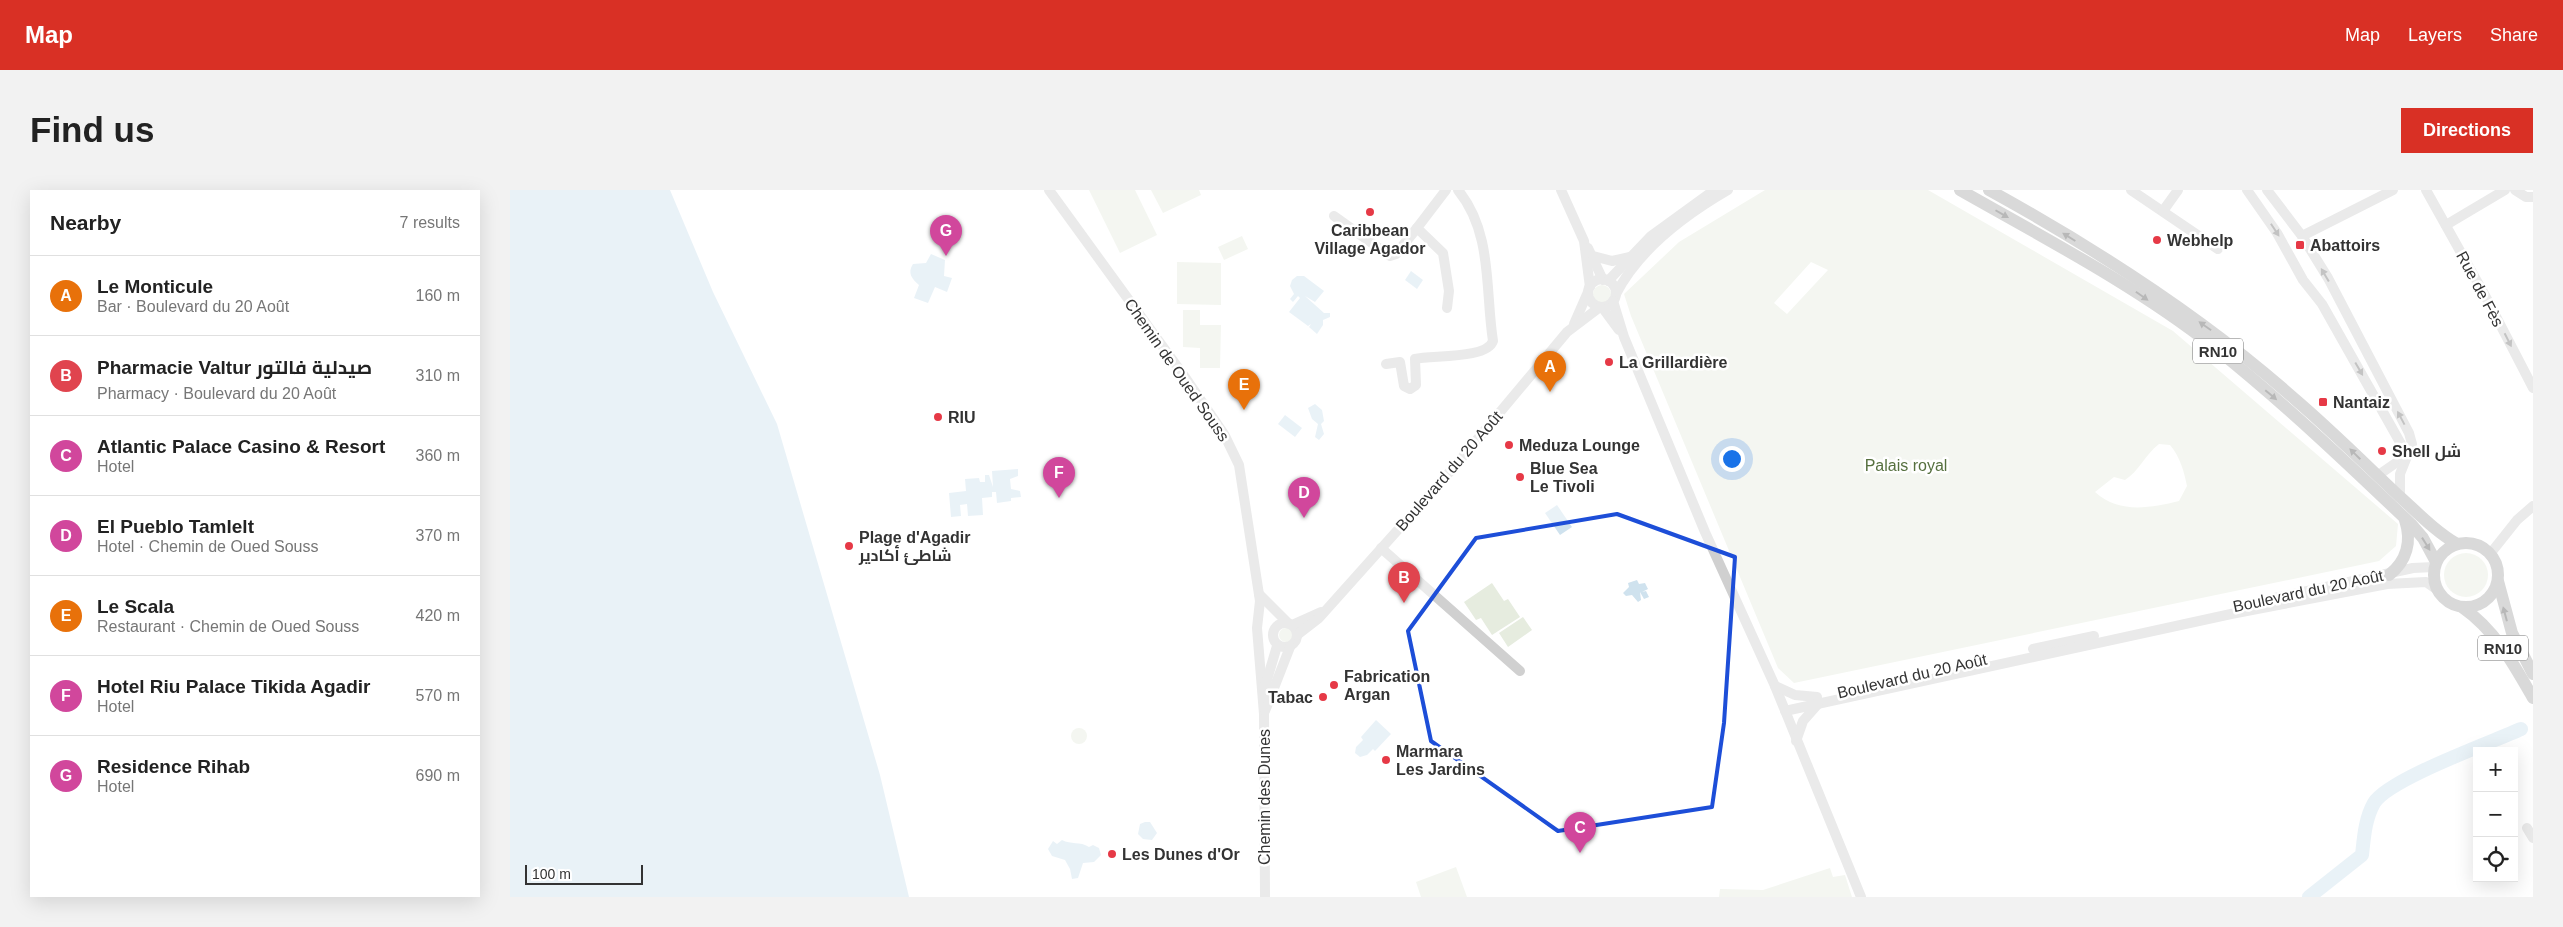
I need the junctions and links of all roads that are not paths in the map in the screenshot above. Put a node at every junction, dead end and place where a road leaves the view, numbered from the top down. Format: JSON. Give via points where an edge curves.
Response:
{"nodes":[{"id":1,"x":1049,"y":190,"type":"edge"},
{"id":2,"x":1446,"y":190,"type":"edge"},
{"id":3,"x":1458,"y":190,"type":"edge"},
{"id":4,"x":1562,"y":190,"type":"edge"},
{"id":5,"x":1715,"y":190,"type":"edge"},
{"id":6,"x":1728,"y":190,"type":"edge"},
{"id":7,"x":1960,"y":190,"type":"edge"},
{"id":8,"x":1989,"y":190,"type":"edge"},
{"id":9,"x":2131,"y":190,"type":"edge"},
{"id":10,"x":2178,"y":190,"type":"edge"},
{"id":11,"x":2247,"y":190,"type":"edge"},
{"id":12,"x":2267,"y":190,"type":"edge"},
{"id":13,"x":2393,"y":190,"type":"edge"},
{"id":14,"x":2426,"y":190,"type":"edge"},
{"id":15,"x":2505,"y":190,"type":"edge"},
{"id":16,"x":2515,"y":190,"type":"edge"},
{"id":17,"x":2533,"y":197,"type":"edge"},
{"id":18,"x":2163,"y":211,"type":"junction"},
{"id":19,"x":1334,"y":216,"type":"dead end"},
{"id":20,"x":2446,"y":225,"type":"junction"},
{"id":21,"x":1417,"y":228,"type":"junction"},
{"id":22,"x":2302,"y":236,"type":"junction"},
{"id":23,"x":1584,"y":241,"type":"junction"},
{"id":24,"x":2218,"y":249,"type":"dead end"},
{"id":25,"x":1593,"y":256,"type":"junction"},
{"id":26,"x":1631,"y":256,"type":"junction"},
{"id":27,"x":1606,"y":280,"type":"junction"},
{"id":28,"x":1589,"y":289,"type":"junction"},
{"id":29,"x":1614,"y":298,"type":"junction"},
{"id":30,"x":1601,"y":307,"type":"junction"},
{"id":31,"x":1447,"y":308,"type":"dead end"},
{"id":32,"x":1571,"y":329,"type":"junction"},
{"id":33,"x":1624,"y":337,"type":"junction"},
{"id":34,"x":2217,"y":342,"type":"junction"},
{"id":35,"x":1386,"y":364,"type":"dead end"},
{"id":36,"x":2530,"y":375,"type":"edge"},
{"id":37,"x":2533,"y":388,"type":"edge"},
{"id":38,"x":2377,"y":476,"type":"junction"},
{"id":39,"x":2400,"y":497,"type":"junction"},
{"id":40,"x":2533,"y":506,"type":"edge"},
{"id":41,"x":2404,"y":517,"type":"junction"},
{"id":42,"x":2457,"y":544,"type":"junction"},
{"id":43,"x":1381,"y":548,"type":"junction"},
{"id":44,"x":2490,"y":554,"type":"junction"},
{"id":45,"x":2435,"y":564,"type":"junction"},
{"id":46,"x":2389,"y":575,"type":"junction"},
{"id":47,"x":2497,"y":580,"type":"junction"},
{"id":48,"x":2436,"y":589,"type":"junction"},
{"id":49,"x":1259,"y":598,"type":"junction"},
{"id":50,"x":2462,"y":607,"type":"junction"},
{"id":51,"x":1293,"y":628,"type":"junction"},
{"id":52,"x":1272,"y":633,"type":"junction"},
{"id":53,"x":1258,"y":640,"type":"joint"},
{"id":54,"x":1277,"y":646,"type":"junction"},
{"id":55,"x":1290,"y":646,"type":"junction"},
{"id":56,"x":1520,"y":671,"type":"dead end"},
{"id":57,"x":2533,"y":674,"type":"edge"},
{"id":58,"x":1775,"y":686,"type":"junction"},
{"id":59,"x":1262,"y":697,"type":"junction"},
{"id":60,"x":2533,"y":698,"type":"edge"},
{"id":61,"x":1818,"y":700,"type":"junction"},
{"id":62,"x":1784,"y":708,"type":"junction"},
{"id":63,"x":1264,"y":714,"type":"junction"},
{"id":64,"x":1796,"y":741,"type":"junction"},
{"id":65,"x":2527,"y":828,"type":"dead end"},
{"id":66,"x":2533,"y":838,"type":"edge"},
{"id":67,"x":1264,"y":897,"type":"edge"},
{"id":68,"x":1861,"y":897,"type":"edge"}],
"edges":[{"from":1,"to":49,"type":"street","name":"Chemin de Oued Souss","via":[[1231,446],[1241,475]]},
{"from":2,"to":21,"type":"street"},
{"from":3,"to":35,"type":"street","via":[[1471,209],[1485,255],[1492,346],[1483,352],[1416,359],[1416,385],[1410,389],[1404,386],[1400,362]]},
{"from":4,"to":23,"type":"street"},
{"from":5,"to":26,"type":"street","via":[[1667,223]]},
{"from":6,"to":29,"type":"street","via":[[1684,219],[1650,249],[1624,278]]},
{"from":7,"to":34,"type":"main road","number":"RN10","one_way":true,"via":[[2114,277]]},
{"from":34,"to":8,"type":"main road","number":"RN10","one_way":true,"via":[[2147,285]]},
{"from":9,"to":18,"type":"street"},
{"from":10,"to":18,"type":"street"},
{"from":11,"to":38,"type":"street","one_way":true,"via":[[2277,233],[2303,280],[2322,304],[2401,444],[2400,460]]},
{"from":12,"to":22,"type":"street"},
{"from":13,"to":22,"type":"street"},
{"from":14,"to":20,"type":"street","name":"Rue de Fès"},
{"from":15,"to":20,"type":"street"},
{"from":16,"to":17,"type":"street"},
{"from":18,"to":24,"type":"street"},
{"from":19,"to":21,"type":"street","via":[[1390,256],[1396,254]]},
{"from":20,"to":36,"type":"street","name":"Rue de Fès","one_way":true},
{"from":21,"to":31,"type":"street","via":[[1444,254],[1450,291]]},
{"from":39,"to":22,"type":"street","one_way":true,"via":[[2400,474],[2411,438],[2328,278]]},
{"from":23,"to":25,"type":"street"},
{"from":23,"to":28,"type":"street"},
{"from":25,"to":26,"type":"street","via":[[1612,261]]},
{"from":25,"to":27,"type":"street"},
{"from":26,"to":27,"type":"street"},
{"from":27,"to":28,"type":"street","via":[[1596,281]]},
{"from":27,"to":29,"type":"street","via":[[1614,286]]},
{"from":28,"to":30,"type":"street","via":[[1591,302]]},
{"from":28,"to":32,"type":"street","name":"Boulevard du 20 Août"},
{"from":29,"to":30,"type":"street"},
{"from":29,"to":33,"type":"street"},
{"from":30,"to":32,"type":"street","name":"Boulevard du 20 Août"},
{"from":30,"to":33,"type":"street"},
{"from":32,"to":43,"type":"street","name":"Boulevard du 20 Août"},
{"from":33,"to":58,"type":"street","via":[[1705,532]]},
{"from":38,"to":34,"type":"main road","number":"RN10","one_way":true,"via":[[2296,400]]},
{"from":34,"to":41,"type":"main road","number":"RN10","one_way":true},
{"from":36,"to":37,"type":"street","name":"Rue de Fès"},
{"from":38,"to":39,"type":"main road","number":"RN10"},
{"from":39,"to":42,"type":"main road","number":"RN10","via":[[2430,525]]},
{"from":40,"to":44,"type":"street","via":[[2517,520]]},
{"from":41,"to":45,"type":"main road","number":"RN10","one_way":true,"via":[[2423,538]]},
{"from":41,"to":46,"type":"main road","via":[[2408,527],[2408,548]]},
{"from":42,"to":44,"type":"main road","number":"RN10","via":[[2472,544]]},
{"from":42,"to":45,"type":"main road","via":[[2445,551]]},
{"from":43,"to":51,"type":"street","name":"Boulevard du 20 Août","via":[[1313,624]]},
{"from":43,"to":56,"type":"street"},
{"from":44,"to":47,"type":"main road","number":"RN10","via":[[2497,567]]},
{"from":45,"to":46,"type":"street","name":"Boulevard du 20 Août"},
{"from":45,"to":48,"type":"main road","number":"RN10"},
{"from":46,"to":61,"type":"street","name":"Boulevard du 20 Août","via":[[2070,641]]},
{"from":47,"to":50,"type":"main road","via":[[2489,597],[2481,603]]},
{"from":57,"to":47,"type":"main road","number":"RN10","one_way":true,"via":[[2507,621]]},
{"from":48,"to":50,"type":"main road","number":"RN10","via":[[2447,601]]},
{"from":48,"to":61,"type":"street","name":"Boulevard du 20 Août","via":[[2426,582],[2387,584]]},
{"from":49,"to":51,"type":"street"},
{"from":49,"to":52,"type":"street","name":"Chemin de Oued Souss","via":[[1269,616]]},
{"from":49,"to":53,"type":"street","name":"Chemin de Oued Souss"},
{"from":50,"to":60,"type":"main road","number":"RN10","via":[[2477,616],[2499,642]]},
{"from":51,"to":52,"type":"street","via":[[1278,625]]},
{"from":51,"to":55,"type":"street","via":[[1296,642]]},
{"from":52,"to":54,"type":"street"},
{"from":53,"to":59,"type":"street","name":"Chemin des Dunes"},
{"from":54,"to":55,"type":"street"},
{"from":54,"to":59,"type":"street","name":"Chemin des Dunes"},
{"from":55,"to":63,"type":"street"},
{"from":58,"to":61,"type":"street"},
{"from":58,"to":62,"type":"street"},
{"from":59,"to":63,"type":"street","name":"Chemin des Dunes"},
{"from":61,"to":62,"type":"street","name":"Boulevard du 20 Août"},
{"from":61,"to":64,"type":"street","via":[[1803,721]]},
{"from":62,"to":64,"type":"street"},
{"from":63,"to":67,"type":"street","name":"Chemin des Dunes"},
{"from":64,"to":68,"type":"street"},
{"from":65,"to":66,"type":"street"}]}
